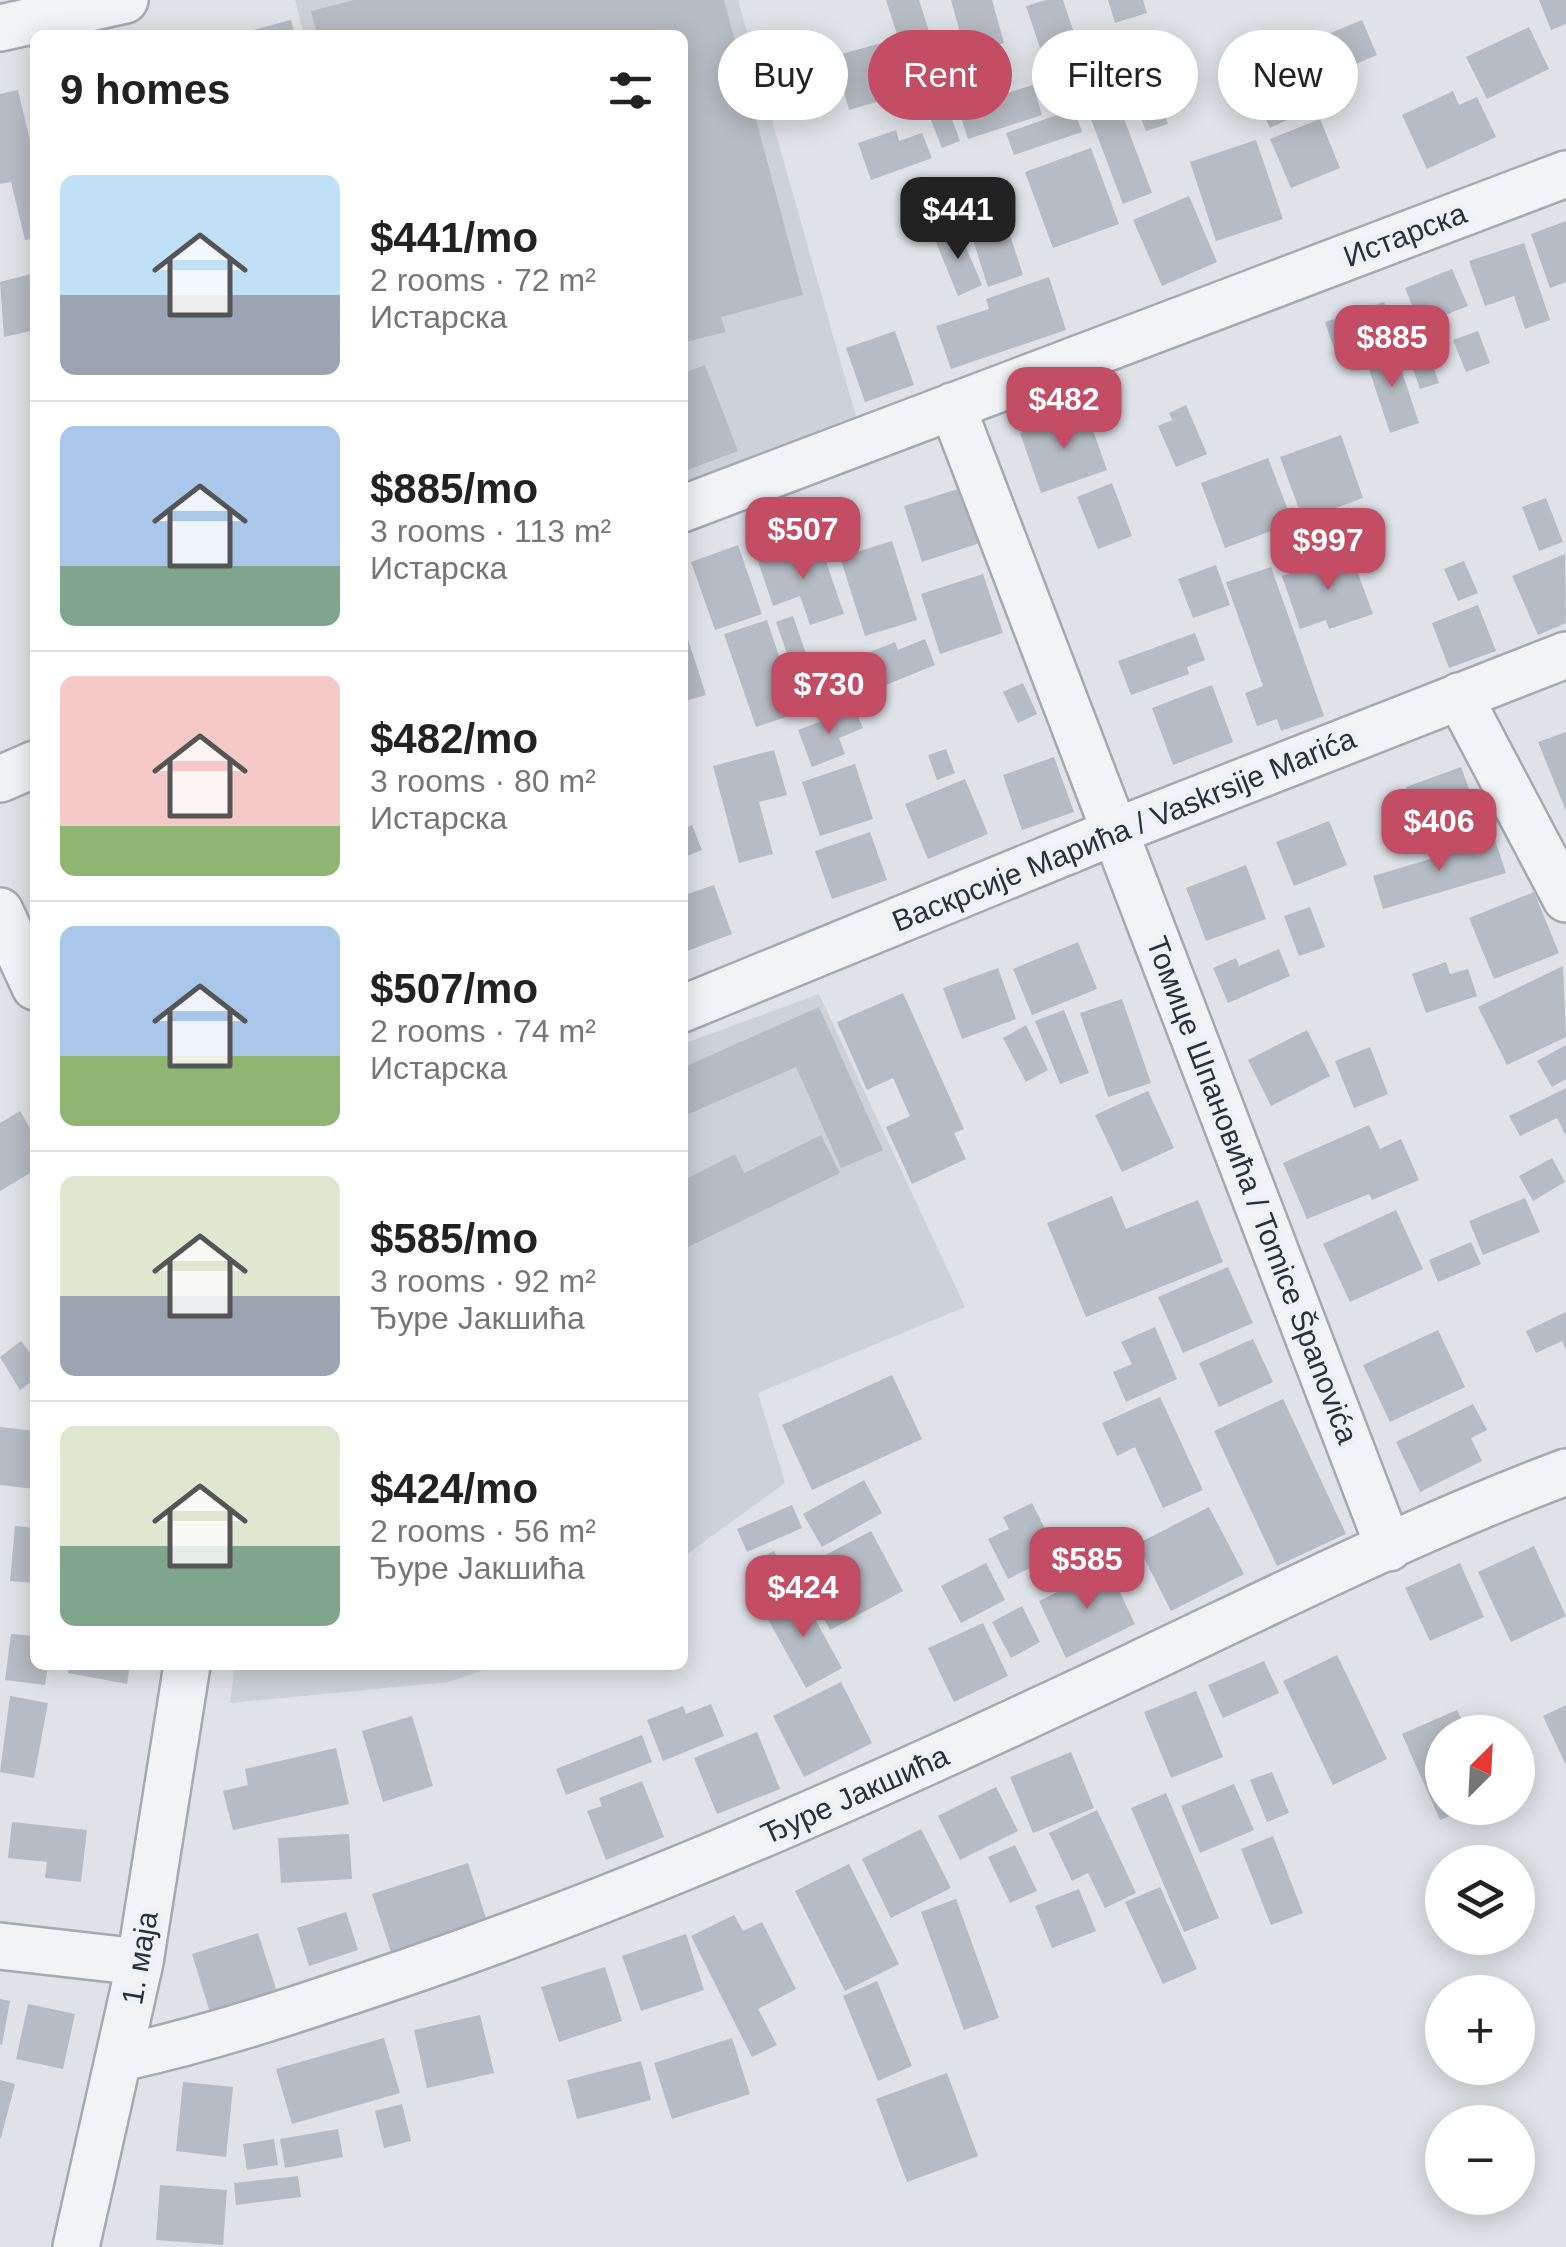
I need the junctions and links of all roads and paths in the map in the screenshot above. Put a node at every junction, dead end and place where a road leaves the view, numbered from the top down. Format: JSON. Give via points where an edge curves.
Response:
{"nodes":[{"id":1,"x":125,"y":0,"type":"edge"},
{"id":2,"x":0,"y":28,"type":"edge"},
{"id":3,"x":1566,"y":174,"type":"edge"},
{"id":4,"x":952,"y":406,"type":"junction"},
{"id":5,"x":688,"y":507,"type":"edge"},
{"id":6,"x":1566,"y":654,"type":"edge"},
{"id":7,"x":1459,"y":696,"type":"junction"},
{"id":8,"x":30,"y":766,"type":"edge"},
{"id":9,"x":0,"y":778,"type":"edge"},
{"id":10,"x":1114,"y":832,"type":"junction"},
{"id":11,"x":1566,"y":899,"type":"edge"},
{"id":12,"x":0,"y":912,"type":"edge"},
{"id":13,"x":30,"y":976,"type":"edge"},
{"id":14,"x":688,"y":1006,"type":"edge"},
{"id":15,"x":1566,"y":1472,"type":"edge"},
{"id":16,"x":1390,"y":1548,"type":"junction"},
{"id":17,"x":185,"y":1670,"type":"edge"},
{"id":18,"x":0,"y":1946,"type":"edge"},
{"id":19,"x":140,"y":1962,"type":"junction"},
{"id":20,"x":121,"y":2058,"type":"junction"},
{"id":21,"x":76,"y":2247,"type":"edge"}],
"edges":[{"from":1,"to":2,"type":"street"},
{"from":3,"to":4,"type":"street","name":"Истарска"},
{"from":4,"to":5,"type":"street","name":"Истарска"},
{"from":4,"to":10,"type":"street","name":"Томице Шпановића / Tomice Španovića"},
{"from":6,"to":7,"type":"street","name":"Васкрсије Марића / Vaskrsije Marića"},
{"from":7,"to":10,"type":"street","name":"Васкрсије Марића / Vaskrsije Marića"},
{"from":7,"to":11,"type":"street"},
{"from":8,"to":9,"type":"street"},
{"from":10,"to":14,"type":"street","name":"Васкрсије Марића / Vaskrsije Marića"},
{"from":10,"to":16,"type":"street","name":"Томице Шпановића / Tomice Španovića"},
{"from":12,"to":13,"type":"street"},
{"from":15,"to":16,"type":"street","name":"Ђуре Јакшића"},
{"from":16,"to":20,"type":"street","name":"Ђуре Јакшића","via":[[849,1801],[573,1915],[218,2037]]},
{"from":17,"to":19,"type":"street","name":"1. маја"},
{"from":18,"to":19,"type":"street"},
{"from":19,"to":20,"type":"street","name":"1. маја"},
{"from":20,"to":21,"type":"street","name":"1. маја"}]}
